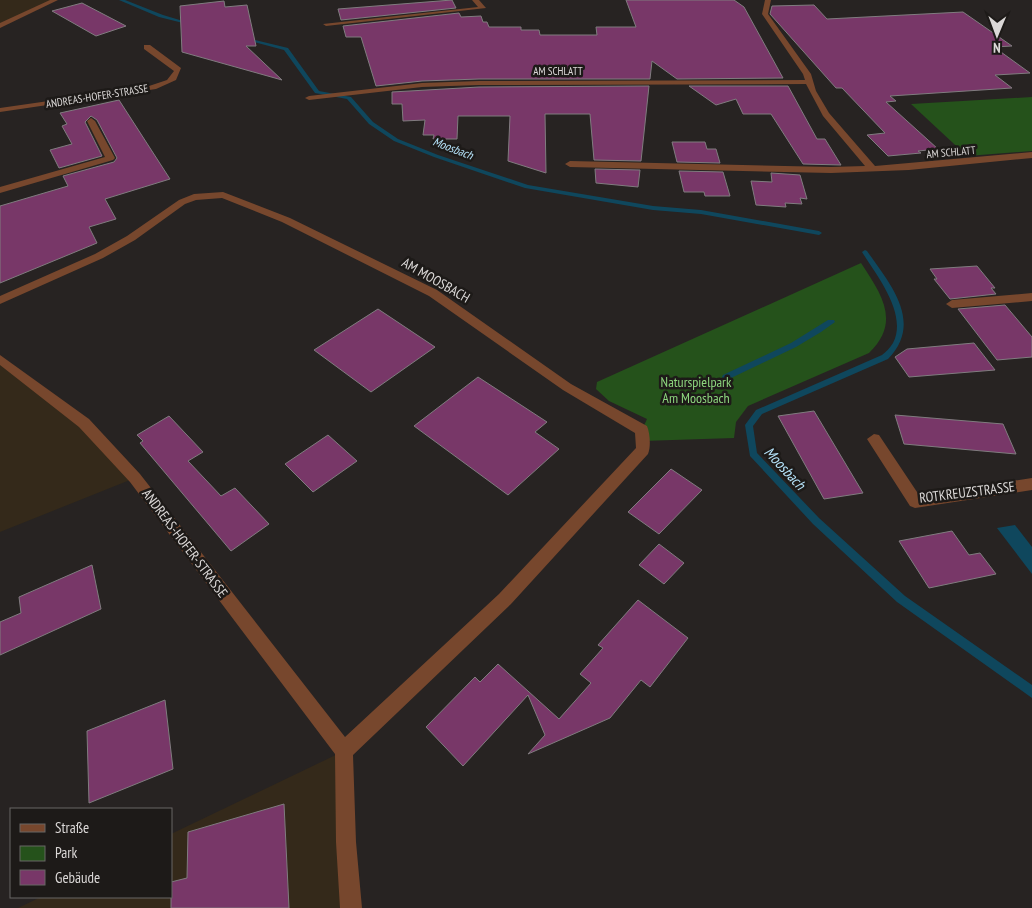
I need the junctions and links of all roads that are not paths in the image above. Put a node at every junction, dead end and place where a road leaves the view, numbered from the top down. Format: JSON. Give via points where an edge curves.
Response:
{"nodes":[{"id":1,"x":55,"y":0,"type":"edge"},
{"id":2,"x":475,"y":0,"type":"edge"},
{"id":3,"x":768,"y":0,"type":"edge"},
{"id":4,"x":326,"y":24,"type":"dead end"},
{"id":5,"x":0,"y":26,"type":"edge"},
{"id":6,"x":147,"y":47,"type":"dead end"},
{"id":7,"x":809,"y":82,"type":"junction"},
{"id":8,"x":309,"y":98,"type":"dead end"},
{"id":9,"x":0,"y":110,"type":"edge"},
{"id":10,"x":90,"y":121,"type":"dead end"},
{"id":11,"x":1032,"y":155,"type":"edge"},
{"id":12,"x":570,"y":164,"type":"dead end"},
{"id":13,"x":872,"y":168,"type":"junction"},
{"id":14,"x":0,"y":190,"type":"edge"},
{"id":15,"x":1032,"y":297,"type":"edge"},
{"id":16,"x":0,"y":300,"type":"edge"},
{"id":17,"x":952,"y":304,"type":"dead end"},
{"id":18,"x":0,"y":359,"type":"edge"},
{"id":19,"x":874,"y":439,"type":"dead end"},
{"id":20,"x":1032,"y":484,"type":"edge"},
{"id":21,"x":344,"y":751,"type":"junction"},
{"id":22,"x":351,"y":908,"type":"edge"}],
"edges":[{"from":1,"to":5,"type":"street"},
{"from":2,"to":4,"type":"street","via":[[483,8]]},
{"from":3,"to":7,"type":"street","via":[[765,14],[807,74]]},
{"from":6,"to":9,"type":"street","name":"ANDREAS-HOFER-STRASSE","via":[[178,70],[175,77],[164,85]]},
{"from":7,"to":8,"type":"street","name":"AM SCHLATT","via":[[479,83],[422,85]]},
{"from":7,"to":13,"type":"street","via":[[826,114]]},
{"from":10,"to":14,"type":"street","name":"ANDREAS-HOFER-STRASSE","via":[[110,158]]},
{"from":11,"to":13,"type":"street","name":"AM SCHLATT"},
{"from":12,"to":13,"type":"street","name":"AM SCHLATT","via":[[794,170]]},
{"from":15,"to":17,"type":"street"},
{"from":16,"to":21,"type":"street","name":"AM MOOSBACH","via":[[99,256],[182,202],[208,194],[222,195],[286,220],[433,293],[567,386],[642,430],[642,450],[505,599]]},
{"from":18,"to":21,"type":"street","name":"ANDREAS-HOFER-STRASSE","via":[[84,424],[135,478]]},
{"from":19,"to":20,"type":"street","name":"ROTKREUZSTRASSE","via":[[915,502]]},
{"from":21,"to":22,"type":"street"}]}
